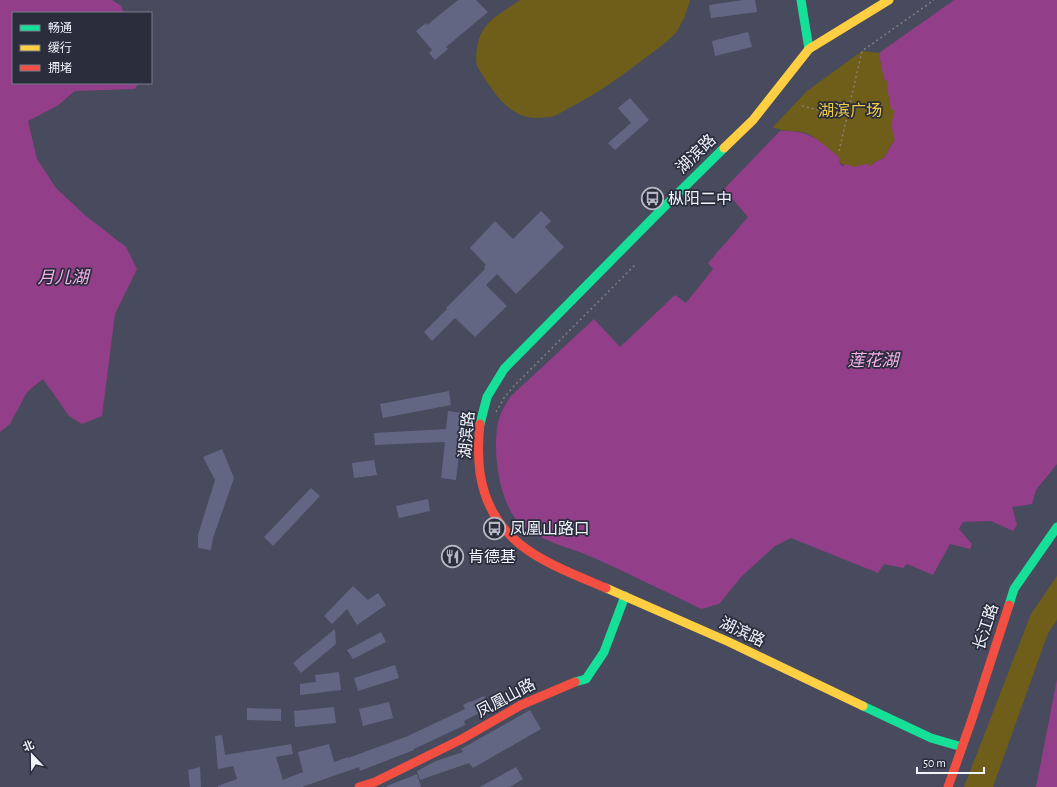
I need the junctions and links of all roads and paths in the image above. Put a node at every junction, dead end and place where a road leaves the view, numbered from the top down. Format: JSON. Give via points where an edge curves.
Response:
{"nodes":[{"id":1,"x":801,"y":0,"type":"edge"},
{"id":2,"x":889,"y":0,"type":"edge"},
{"id":3,"x":934,"y":0,"type":"edge"},
{"id":4,"x":809,"y":49,"type":"junction"},
{"id":5,"x":802,"y":106,"type":"dead end"},
{"id":6,"x":847,"y":117,"type":"junction"},
{"id":7,"x":839,"y":151,"type":"dead end"},
{"id":8,"x":636,"y":264,"type":"dead end"},
{"id":9,"x":496,"y":412,"type":"dead end"},
{"id":10,"x":1057,"y":526,"type":"edge"},
{"id":11,"x":626,"y":596,"type":"junction"},
{"id":12,"x":962,"y":747,"type":"junction"},
{"id":13,"x":359,"y":787,"type":"edge"},
{"id":14,"x":948,"y":787,"type":"edge"}],
"edges":[{"from":1,"to":4,"type":"main road"},
{"from":2,"to":4,"type":"main road","name":"湖滨路"},
{"from":3,"to":6,"type":"path","via":[[862,51]]},
{"from":4,"to":11,"type":"main road","name":"湖滨路","via":[[753,120],[504,369],[492,385],[486,400],[479,432],[479,472],[485,497],[499,524],[511,536],[544,559]]},
{"from":5,"to":6,"type":"path"},
{"from":6,"to":7,"type":"path"},
{"from":8,"to":9,"type":"path","via":[[514,387]]},
{"from":10,"to":12,"type":"main road","name":"长江路","via":[[1014,589]]},
{"from":11,"to":12,"type":"main road","name":"湖滨路","via":[[931,738]]},
{"from":11,"to":13,"type":"main road","name":"凤凰山路","via":[[604,652],[586,679],[578,680],[521,705],[462,739],[375,782]]},
{"from":12,"to":14,"type":"main road","name":"长江路"}]}
